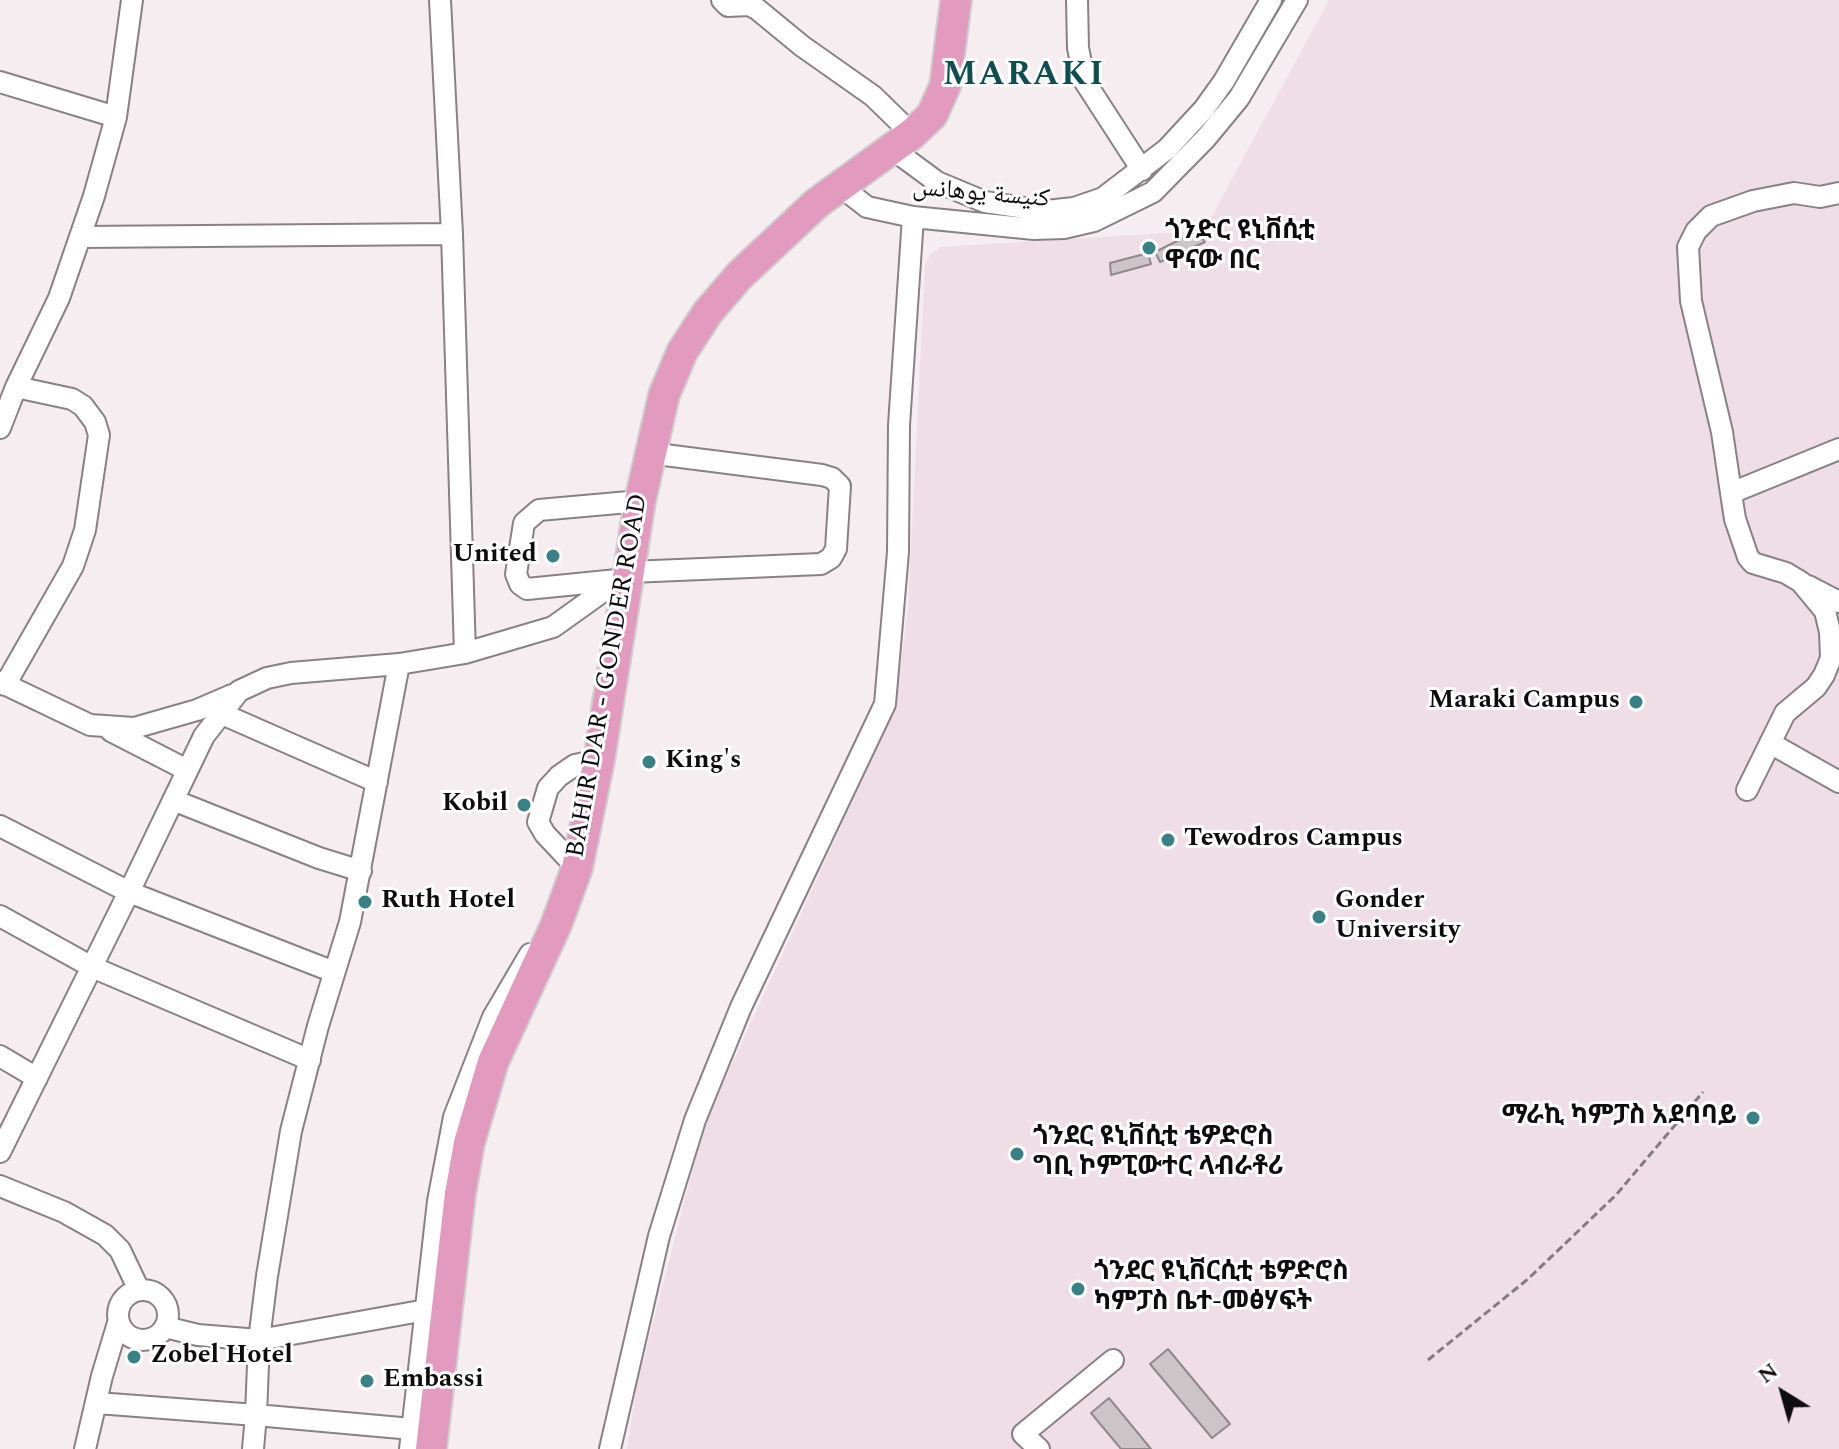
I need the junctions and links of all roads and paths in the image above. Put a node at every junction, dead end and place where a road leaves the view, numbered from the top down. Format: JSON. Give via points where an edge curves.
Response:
{"nodes":[{"id":1,"x":132,"y":0,"type":"edge"},
{"id":2,"x":440,"y":0,"type":"edge"},
{"id":3,"x":722,"y":0,"type":"edge"},
{"id":4,"x":956,"y":0,"type":"edge"},
{"id":5,"x":1077,"y":0,"type":"edge"},
{"id":6,"x":1271,"y":0,"type":"edge"},
{"id":7,"x":1297,"y":0,"type":"edge"},
{"id":8,"x":0,"y":82,"type":"edge"},
{"id":9,"x":1217,"y":92,"type":"junction"},
{"id":10,"x":1235,"y":104,"type":"junction"},
{"id":11,"x":116,"y":117,"type":"junction"},
{"id":12,"x":901,"y":141,"type":"junction"},
{"id":13,"x":1142,"y":170,"type":"junction"},
{"id":14,"x":840,"y":186,"type":"junction"},
{"id":15,"x":1839,"y":193,"type":"edge"},
{"id":16,"x":913,"y":217,"type":"junction"},
{"id":17,"x":1063,"y":219,"type":"junction"},
{"id":18,"x":452,"y":234,"type":"junction"},
{"id":19,"x":80,"y":237,"type":"junction"},
{"id":20,"x":16,"y":387,"type":"junction"},
{"id":21,"x":3,"y":414,"type":"edge"},
{"id":22,"x":1839,"y":449,"type":"edge"},
{"id":23,"x":649,"y":453,"type":"junction"},
{"id":24,"x":1731,"y":493,"type":"junction"},
{"id":25,"x":640,"y":501,"type":"junction"},
{"id":26,"x":630,"y":576,"type":"junction"},
{"id":27,"x":1801,"y":582,"type":"junction"},
{"id":28,"x":1839,"y":602,"type":"edge"},
{"id":29,"x":465,"y":653,"type":"junction"},
{"id":30,"x":399,"y":664,"type":"junction"},
{"id":31,"x":3,"y":684,"type":"edge"},
{"id":32,"x":239,"y":691,"type":"junction"},
{"id":33,"x":220,"y":713,"type":"junction"},
{"id":34,"x":100,"y":726,"type":"junction"},
{"id":35,"x":1770,"y":743,"type":"junction"},
{"id":36,"x":599,"y":760,"type":"junction"},
{"id":37,"x":187,"y":770,"type":"junction"},
{"id":38,"x":377,"y":782,"type":"junction"},
{"id":39,"x":1839,"y":782,"type":"edge"},
{"id":40,"x":1747,"y":790,"type":"dead end"},
{"id":41,"x":173,"y":800,"type":"junction"},
{"id":42,"x":0,"y":826,"type":"edge"},
{"id":43,"x":577,"y":868,"type":"junction"},
{"id":44,"x":361,"y":871,"type":"junction"},
{"id":45,"x":129,"y":892,"type":"junction"},
{"id":46,"x":0,"y":916,"type":"edge"},
{"id":47,"x":556,"y":925,"type":"junction"},
{"id":48,"x":92,"y":967,"type":"junction"},
{"id":49,"x":334,"y":972,"type":"junction"},
{"id":50,"x":0,"y":1056,"type":"edge"},
{"id":51,"x":310,"y":1060,"type":"junction"},
{"id":52,"x":37,"y":1078,"type":"junction"},
{"id":53,"x":1703,"y":1092,"type":"dead end"},
{"id":54,"x":0,"y":1152,"type":"edge"},
{"id":55,"x":0,"y":1186,"type":"edge"},
{"id":56,"x":139,"y":1290,"type":"junction"},
{"id":57,"x":426,"y":1310,"type":"junction"},
{"id":58,"x":118,"y":1323,"type":"junction"},
{"id":59,"x":165,"y":1327,"type":"junction"},
{"id":60,"x":259,"y":1340,"type":"junction"},
{"id":61,"x":1113,"y":1360,"type":"dead end"},
{"id":62,"x":1428,"y":1360,"type":"dead end"},
{"id":63,"x":97,"y":1403,"type":"junction"},
{"id":64,"x":256,"y":1415,"type":"junction"},
{"id":65,"x":417,"y":1442,"type":"edge"},
{"id":66,"x":85,"y":1449,"type":"edge"},
{"id":67,"x":253,"y":1449,"type":"edge"},
{"id":68,"x":610,"y":1449,"type":"edge"},
{"id":69,"x":1039,"y":1449,"type":"edge"}],
"edges":[{"from":1,"to":11,"type":"street"},
{"from":2,"to":18,"type":"street"},
{"from":3,"to":12,"type":"street","via":[[728,6],[757,9],[873,96]]},
{"from":4,"to":12,"type":"highway","name":"BAHIR DAR - GONDER ROAD","via":[[945,86],[932,115]]},
{"from":5,"to":13,"type":"street","via":[[1085,82]]},
{"from":6,"to":9,"type":"street"},
{"from":7,"to":10,"type":"street","name":"كنيسة يوهانس"},
{"from":8,"to":11,"type":"street"},
{"from":9,"to":10,"type":"street"},
{"from":9,"to":13,"type":"street"},
{"from":10,"to":17,"type":"street","name":"كنيسة يوهانس","via":[[1153,192],[1094,221]]},
{"from":11,"to":19,"type":"street"},
{"from":12,"to":14,"type":"highway","name":"BAHIR DAR - GONDER ROAD"},
{"from":12,"to":17,"type":"street","via":[[937,182],[985,202],[1046,211]]},
{"from":13,"to":17,"type":"street"},
{"from":14,"to":16,"type":"street","name":"كنيسة يوهانس","via":[[867,207]]},
{"from":14,"to":23,"type":"highway","name":"BAHIR DAR - GONDER ROAD","via":[[740,275],[708,312],[682,352],[664,395]]},
{"from":15,"to":24,"type":"street","via":[[1794,193],[1711,216],[1688,247],[1691,301]]},
{"from":16,"to":17,"type":"street","name":"كنيسة يوهانس","via":[[1019,228]]},
{"from":16,"to":68,"type":"street","via":[[899,425],[898,552],[885,704],[741,1007],[695,1120],[659,1236]]},
{"from":18,"to":19,"type":"street"},
{"from":18,"to":29,"type":"street"},
{"from":19,"to":20,"type":"street","via":[[59,298]]},
{"from":20,"to":21,"type":"street"},
{"from":20,"to":31,"type":"street","via":[[72,399],[95,422],[99,435],[85,530],[73,566]]},
{"from":22,"to":24,"type":"street"},
{"from":23,"to":25,"type":"highway","name":"BAHIR DAR - GONDER ROAD"},
{"from":23,"to":26,"type":"street","via":[[832,478],[840,486],[836,549],[821,564]]},
{"from":24,"to":27,"type":"street","via":[[1748,557]]},
{"from":25,"to":26,"type":"highway","name":"BAHIR DAR - GONDER ROAD"},
{"from":25,"to":26,"type":"street","via":[[539,510],[524,523],[516,574],[527,589]]},
{"from":26,"to":29,"type":"street","via":[[553,627]]},
{"from":26,"to":36,"type":"highway","name":"BAHIR DAR - GONDER ROAD"},
{"from":27,"to":28,"type":"street"},
{"from":27,"to":35,"type":"street","via":[[1825,611],[1831,658],[1816,687],[1785,713]]},
{"from":29,"to":30,"type":"street"},
{"from":30,"to":32,"type":"street","via":[[291,673]]},
{"from":30,"to":38,"type":"street"},
{"from":31,"to":34,"type":"street"},
{"from":32,"to":33,"type":"street"},
{"from":32,"to":34,"type":"street","via":[[134,728]]},
{"from":33,"to":37,"type":"street"},
{"from":33,"to":38,"type":"street"},
{"from":34,"to":37,"type":"street"},
{"from":35,"to":39,"type":"street"},
{"from":35,"to":40,"type":"street"},
{"from":36,"to":43,"type":"highway","name":"BAHIR DAR - GONDER ROAD"},
{"from":36,"to":43,"type":"street","via":[[575,765],[559,776],[548,788],[538,822]]},
{"from":37,"to":41,"type":"street"},
{"from":38,"to":44,"type":"street"},
{"from":41,"to":44,"type":"street"},
{"from":41,"to":45,"type":"street"},
{"from":42,"to":45,"type":"street"},
{"from":43,"to":47,"type":"highway","name":"BAHIR DAR - GONDER ROAD"},
{"from":44,"to":49,"type":"street"},
{"from":45,"to":48,"type":"street"},
{"from":45,"to":49,"type":"street"},
{"from":46,"to":48,"type":"street"},
{"from":47,"to":57,"type":"street","via":[[532,950],[493,1017],[454,1117],[444,1156]]},
{"from":47,"to":65,"type":"highway","name":"BAHIR DAR - GONDER ROAD","via":[[493,1062],[469,1143]]},
{"from":48,"to":51,"type":"street"},
{"from":48,"to":52,"type":"street"},
{"from":49,"to":51,"type":"street"},
{"from":50,"to":52,"type":"street"},
{"from":51,"to":60,"type":"street","via":[[291,1131]]},
{"from":52,"to":54,"type":"street"},
{"from":53,"to":62,"type":"path","via":[[1616,1195],[1528,1279]]},
{"from":55,"to":56,"type":"street","via":[[105,1235],[120,1250]]},
{"from":56,"to":58,"type":"street","via":[[124,1298]]},
{"from":56,"to":59,"type":"street","via":[[163,1300]]},
{"from":57,"to":60,"type":"street"},
{"from":57,"to":65,"type":"street"},
{"from":58,"to":59,"type":"street","via":[[137,1340],[154,1338]]},
{"from":58,"to":63,"type":"street"},
{"from":59,"to":60,"type":"street"},
{"from":60,"to":64,"type":"street"},
{"from":61,"to":69,"type":"street","via":[[1023,1434]]},
{"from":63,"to":64,"type":"street"},
{"from":63,"to":66,"type":"street"},
{"from":64,"to":65,"type":"street"},
{"from":64,"to":67,"type":"street"}]}
